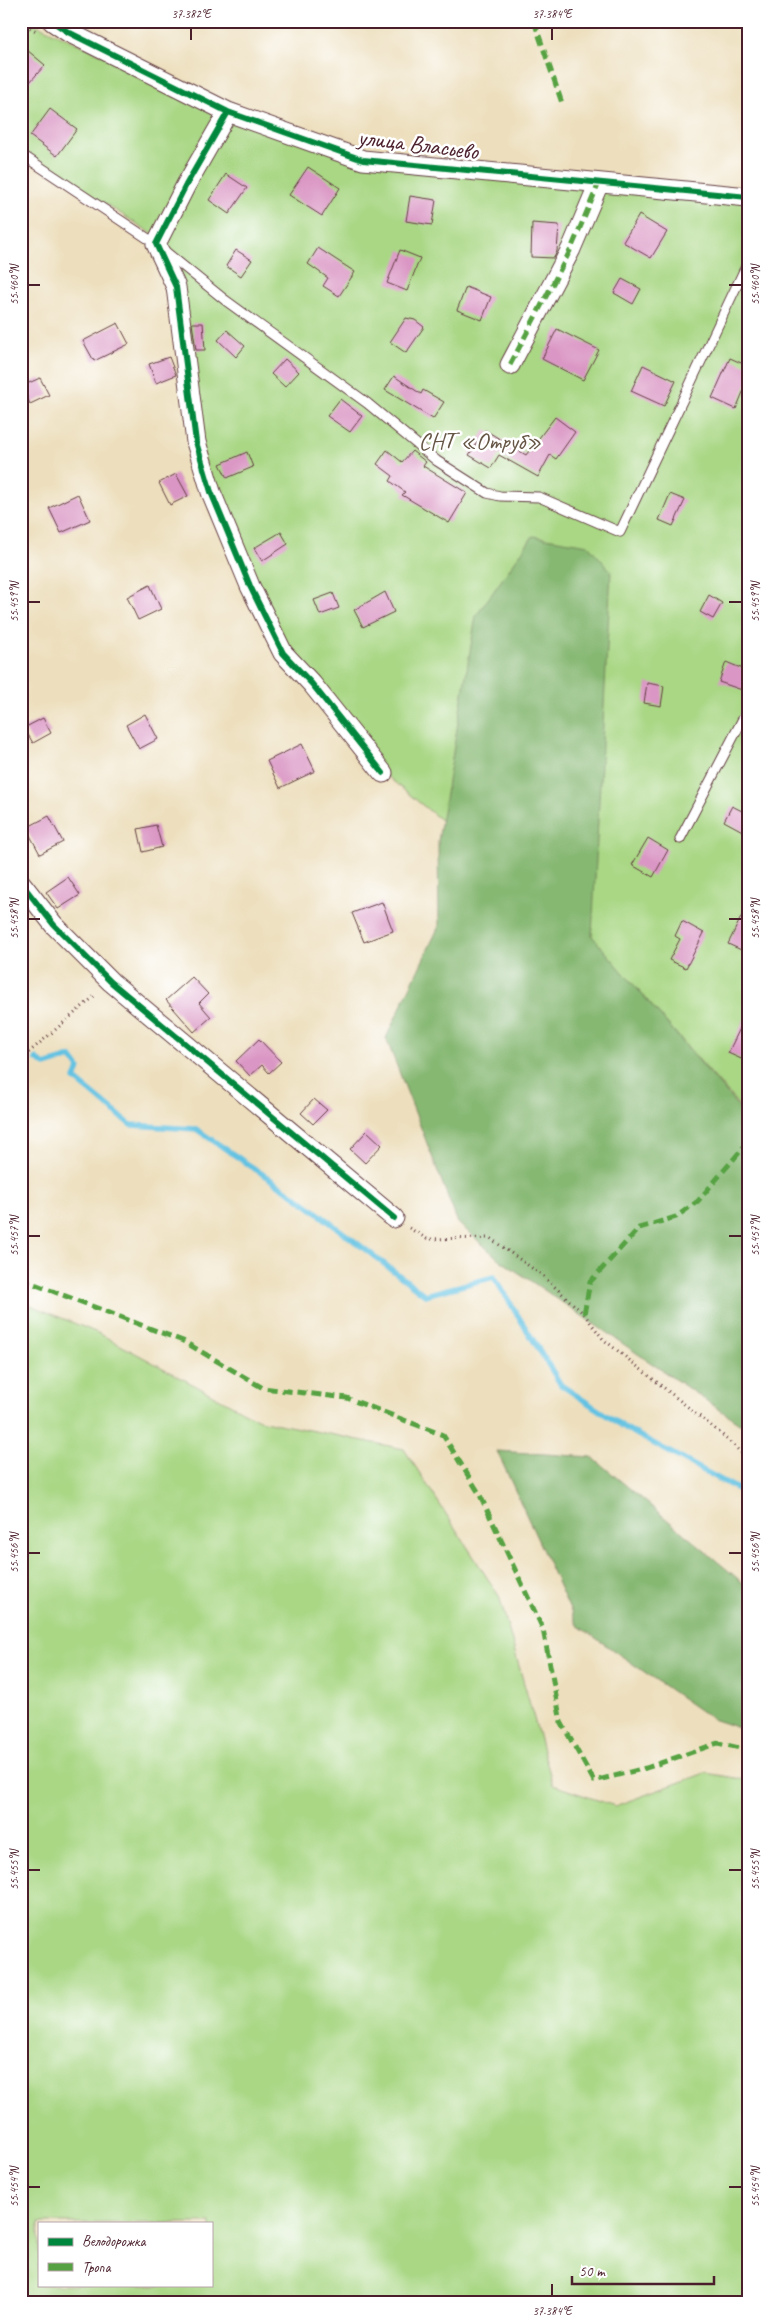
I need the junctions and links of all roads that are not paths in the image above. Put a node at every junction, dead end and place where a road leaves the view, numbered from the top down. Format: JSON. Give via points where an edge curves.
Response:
{"nodes":[{"id":1,"x":52,"y":21,"type":"edge"},
{"id":2,"x":228,"y":112,"type":"junction"},
{"id":3,"x":21,"y":154,"type":"edge"},
{"id":4,"x":599,"y":183,"type":"junction"},
{"id":5,"x":748,"y":197,"type":"edge"},
{"id":6,"x":156,"y":244,"type":"junction"},
{"id":7,"x":748,"y":262,"type":"edge"},
{"id":8,"x":510,"y":364,"type":"dead end"},
{"id":9,"x":748,"y":708,"type":"edge"},
{"id":10,"x":384,"y":774,"type":"dead end"},
{"id":11,"x":680,"y":839,"type":"dead end"},
{"id":12,"x":21,"y":883,"type":"edge"},
{"id":13,"x":394,"y":1218,"type":"road end"}],
"edges":[{"from":1,"to":2,"type":"street","name":"улица Власьево"},
{"from":2,"to":4,"type":"street","name":"улица Власьево","via":[[363,160]]},
{"from":2,"to":6,"type":"street"},
{"from":3,"to":6,"type":"lane"},
{"from":4,"to":5,"type":"street","name":"улица Власьево"},
{"from":4,"to":8,"type":"street","via":[[571,249]]},
{"from":6,"to":7,"type":"lane","via":[[225,300],[366,403],[437,461],[486,493],[539,497],[620,532]]},
{"from":6,"to":10,"type":"street","via":[[176,288],[196,442],[211,492],[250,586],[283,653]]},
{"from":9,"to":11,"type":"lane"},
{"from":12,"to":13,"type":"street","via":[[54,925],[112,982]]}]}
